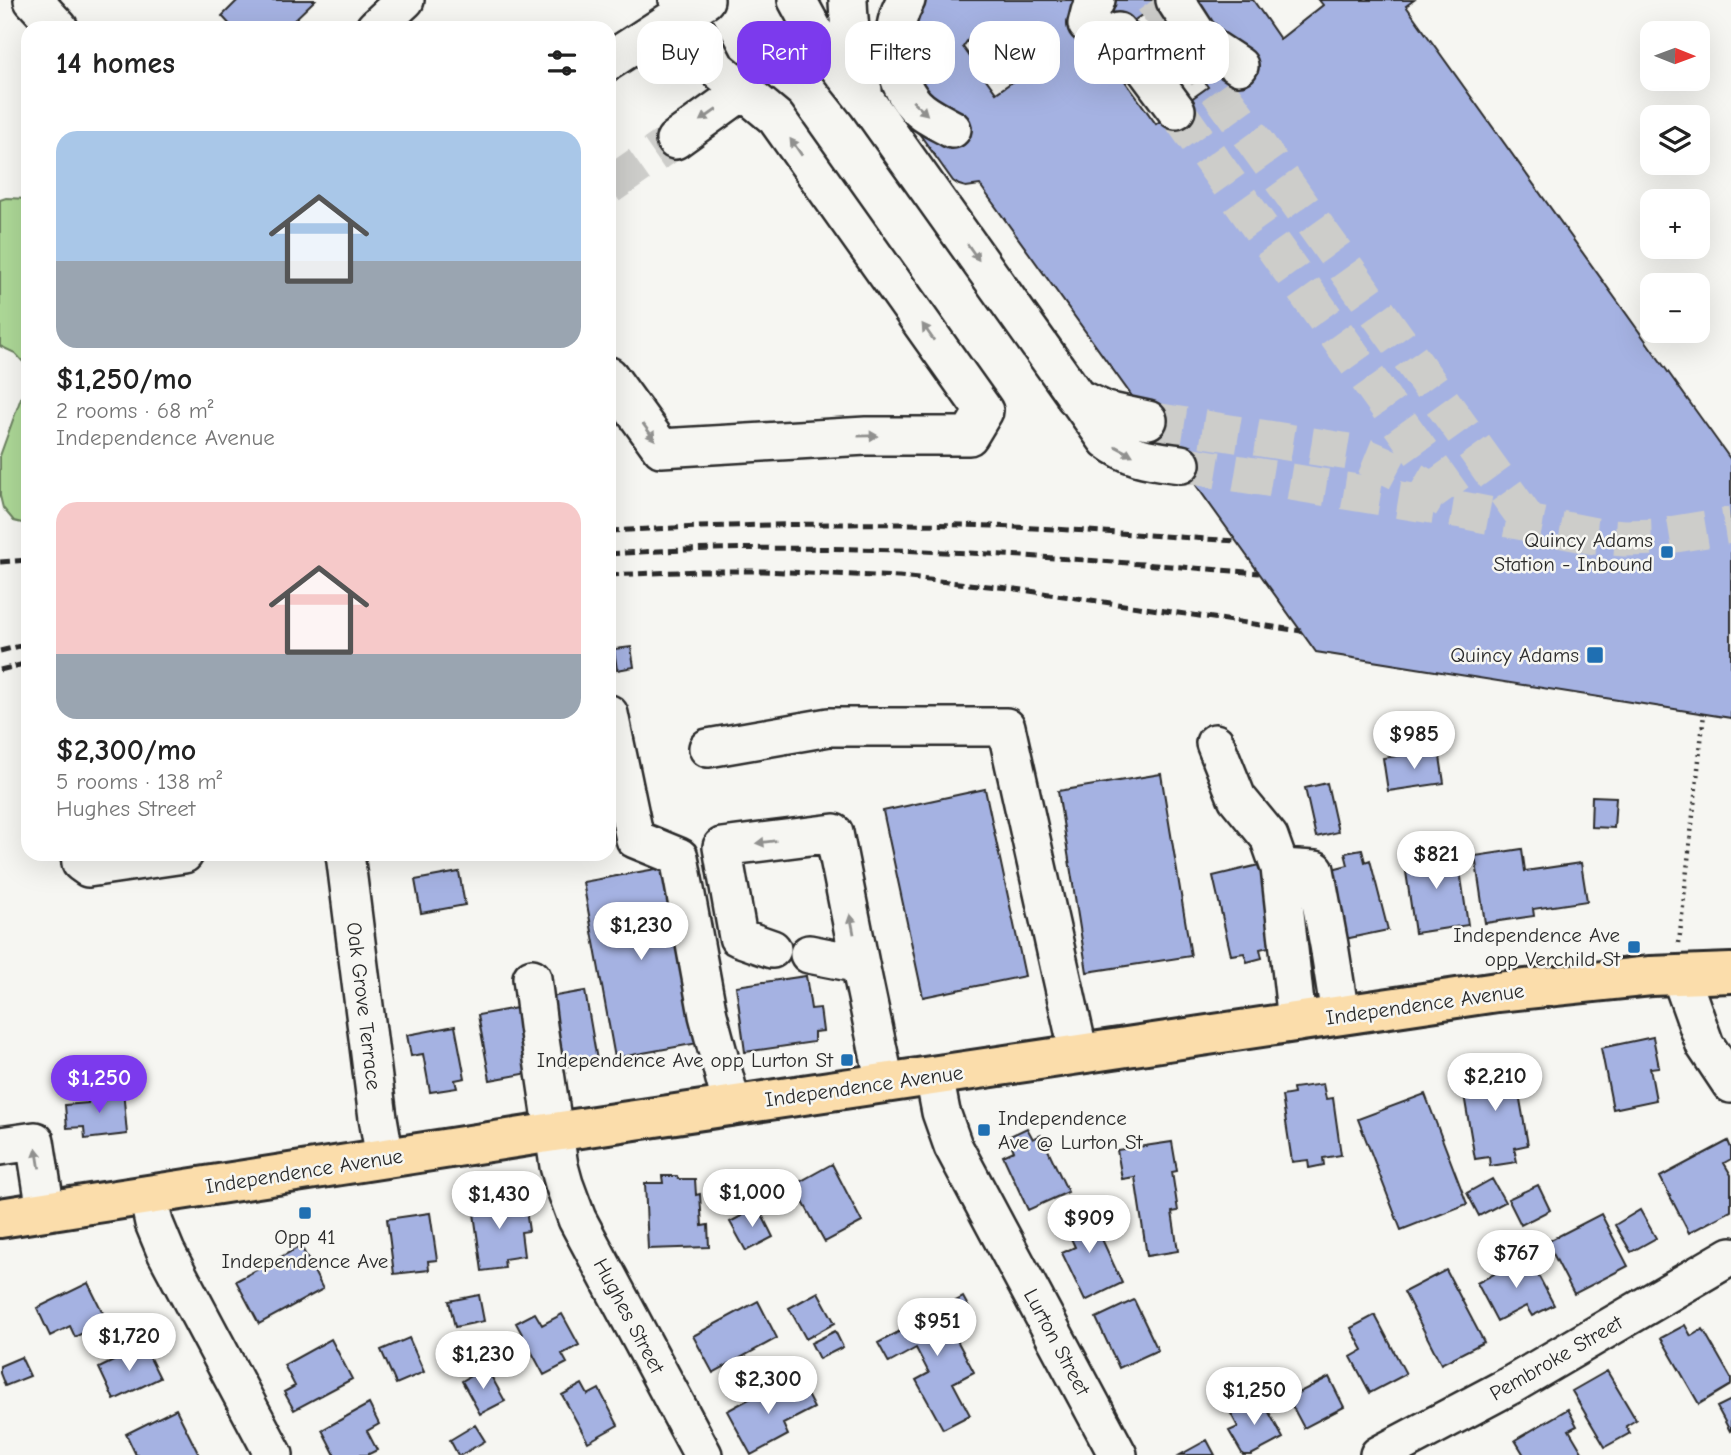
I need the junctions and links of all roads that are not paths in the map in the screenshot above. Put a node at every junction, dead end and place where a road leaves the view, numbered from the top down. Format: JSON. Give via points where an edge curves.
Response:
{"nodes":[{"id":1,"x":33,"y":0,"type":"edge"},
{"id":2,"x":405,"y":0,"type":"edge"},
{"id":3,"x":797,"y":0,"type":"edge"},
{"id":4,"x":848,"y":0,"type":"edge"},
{"id":5,"x":906,"y":0,"type":"edge"},
{"id":6,"x":1175,"y":0,"type":"edge"},
{"id":7,"x":689,"y":4,"type":"edge"},
{"id":8,"x":1100,"y":18,"type":"edge"},
{"id":9,"x":53,"y":21,"type":"edge"},
{"id":10,"x":382,"y":21,"type":"edge"},
{"id":11,"x":616,"y":56,"type":"edge"},
{"id":12,"x":1239,"y":66,"type":"dead end"},
{"id":13,"x":743,"y":91,"type":"junction"},
{"id":14,"x":868,"y":104,"type":"junction"},
{"id":15,"x":1176,"y":110,"type":"tunnel mouth"},
{"id":16,"x":952,"y":129,"type":"dead end"},
{"id":17,"x":675,"y":140,"type":"tunnel mouth"},
{"id":18,"x":905,"y":156,"type":"junction"},
{"id":19,"x":950,"y":220,"type":"junction"},
{"id":20,"x":616,"y":386,"type":"edge"},
{"id":21,"x":1075,"y":397,"type":"junction"},
{"id":22,"x":1148,"y":419,"type":"tunnel mouth"},
{"id":23,"x":1181,"y":464,"type":"tunnel mouth"},
{"id":24,"x":1215,"y":743,"type":"dead end"},
{"id":25,"x":616,"y":748,"type":"edge"},
{"id":26,"x":708,"y":748,"type":"dead end"},
{"id":27,"x":81,"y":861,"type":"edge"},
{"id":28,"x":137,"y":861,"type":"edge"},
{"id":29,"x":346,"y":861,"type":"edge"},
{"id":30,"x":1280,"y":868,"type":"junction"},
{"id":31,"x":772,"y":949,"type":"dead end"},
{"id":32,"x":809,"y":954,"type":"dead end"},
{"id":33,"x":860,"y":964,"type":"junction"},
{"id":34,"x":1731,"y":973,"type":"edge"},
{"id":35,"x":1680,"y":975,"type":"junction"},
{"id":36,"x":532,"y":978,"type":"dead end"},
{"id":37,"x":1340,"y":1015,"type":"junction"},
{"id":38,"x":1297,"y":1022,"type":"junction"},
{"id":39,"x":1079,"y":1054,"type":"junction"},
{"id":40,"x":934,"y":1076,"type":"junction"},
{"id":41,"x":885,"y":1083,"type":"junction"},
{"id":42,"x":1731,"y":1084,"type":"edge"},
{"id":43,"x":732,"y":1106,"type":"junction"},
{"id":44,"x":554,"y":1132,"type":"junction"},
{"id":45,"x":0,"y":1146,"type":"edge"},
{"id":46,"x":385,"y":1157,"type":"junction"},
{"id":47,"x":148,"y":1195,"type":"junction"},
{"id":48,"x":46,"y":1211,"type":"junction"},
{"id":49,"x":0,"y":1218,"type":"edge"},
{"id":50,"x":1731,"y":1256,"type":"edge"},
{"id":51,"x":274,"y":1455,"type":"edge"},
{"id":52,"x":703,"y":1455,"type":"edge"},
{"id":53,"x":1118,"y":1455,"type":"edge"},
{"id":54,"x":1379,"y":1455,"type":"edge"}],
"edges":[{"from":1,"to":9,"type":"street"},
{"from":2,"to":10,"type":"street"},
{"from":3,"to":14,"type":"street","via":[[822,46]]},
{"from":4,"to":14,"type":"street","via":[[855,63]]},
{"from":5,"to":16,"type":"street","one_way":true,"via":[[894,41],[899,76],[915,105]]},
{"from":6,"to":12,"type":"street","via":[[1210,47]]},
{"from":7,"to":11,"type":"street"},
{"from":7,"to":13,"type":"street","via":[[716,68]]},
{"from":8,"to":15,"type":"street"},
{"from":13,"to":17,"type":"street","one_way":true},
{"from":20,"to":13,"type":"street","one_way":true,"via":[[661,448],[866,436],[970,436],[984,411],[776,118]]},
{"from":14,"to":18,"type":"street"},
{"from":18,"to":19,"type":"street"},
{"from":18,"to":19,"type":"street","via":[[948,174]]},
{"from":19,"to":21,"type":"street","one_way":true},
{"from":21,"to":22,"type":"street","via":[[1106,411]]},
{"from":21,"to":23,"type":"street","one_way":true,"via":[[1107,440],[1121,451]]},
{"from":24,"to":30,"type":"street","via":[[1237,798],[1269,837]]},
{"from":25,"to":43,"type":"street","via":[[635,839],[679,857],[708,1015]]},
{"from":26,"to":39,"type":"street","via":[[829,727],[1006,727]]},
{"from":27,"to":28,"type":"street","via":[[88,869]]},
{"from":29,"to":46,"type":"street","name":"Oak Grove Terrace"},
{"from":30,"to":37,"type":"street","via":[[1315,870]]},
{"from":30,"to":38,"type":"street"},
{"from":33,"to":31,"type":"street","one_way":true,"via":[[834,833],[722,847],[738,937]]},
{"from":32,"to":33,"type":"street"},
{"from":33,"to":41,"type":"street"},
{"from":34,"to":35,"type":"main road","name":"Independence Avenue"},
{"from":35,"to":37,"type":"main road","name":"Independence Avenue","via":[[1497,992]]},
{"from":35,"to":42,"type":"street","via":[[1705,1045]]},
{"from":36,"to":44,"type":"street","name":"Hughes Street"},
{"from":37,"to":38,"type":"main road","name":"Independence Avenue"},
{"from":38,"to":39,"type":"main road","name":"Independence Avenue"},
{"from":39,"to":40,"type":"main road","name":"Independence Avenue"},
{"from":40,"to":41,"type":"main road","name":"Independence Avenue"},
{"from":40,"to":53,"type":"street","name":"Lurton Street","via":[[953,1146]]},
{"from":41,"to":43,"type":"main road","name":"Independence Avenue"},
{"from":43,"to":44,"type":"main road","name":"Independence Avenue"},
{"from":44,"to":46,"type":"main road","name":"Independence Avenue"},
{"from":44,"to":52,"type":"street","name":"Hughes Street","via":[[564,1184],[578,1219]]},
{"from":48,"to":45,"type":"street","one_way":true,"via":[[35,1141]]},
{"from":46,"to":47,"type":"main road","name":"Independence Avenue"},
{"from":47,"to":48,"type":"main road","name":"Independence Avenue"},
{"from":47,"to":51,"type":"street","via":[[166,1252]]},
{"from":48,"to":49,"type":"main road","name":"Independence Avenue"},
{"from":50,"to":54,"type":"street","name":"Pembroke Street","via":[[1511,1385]]}]}
